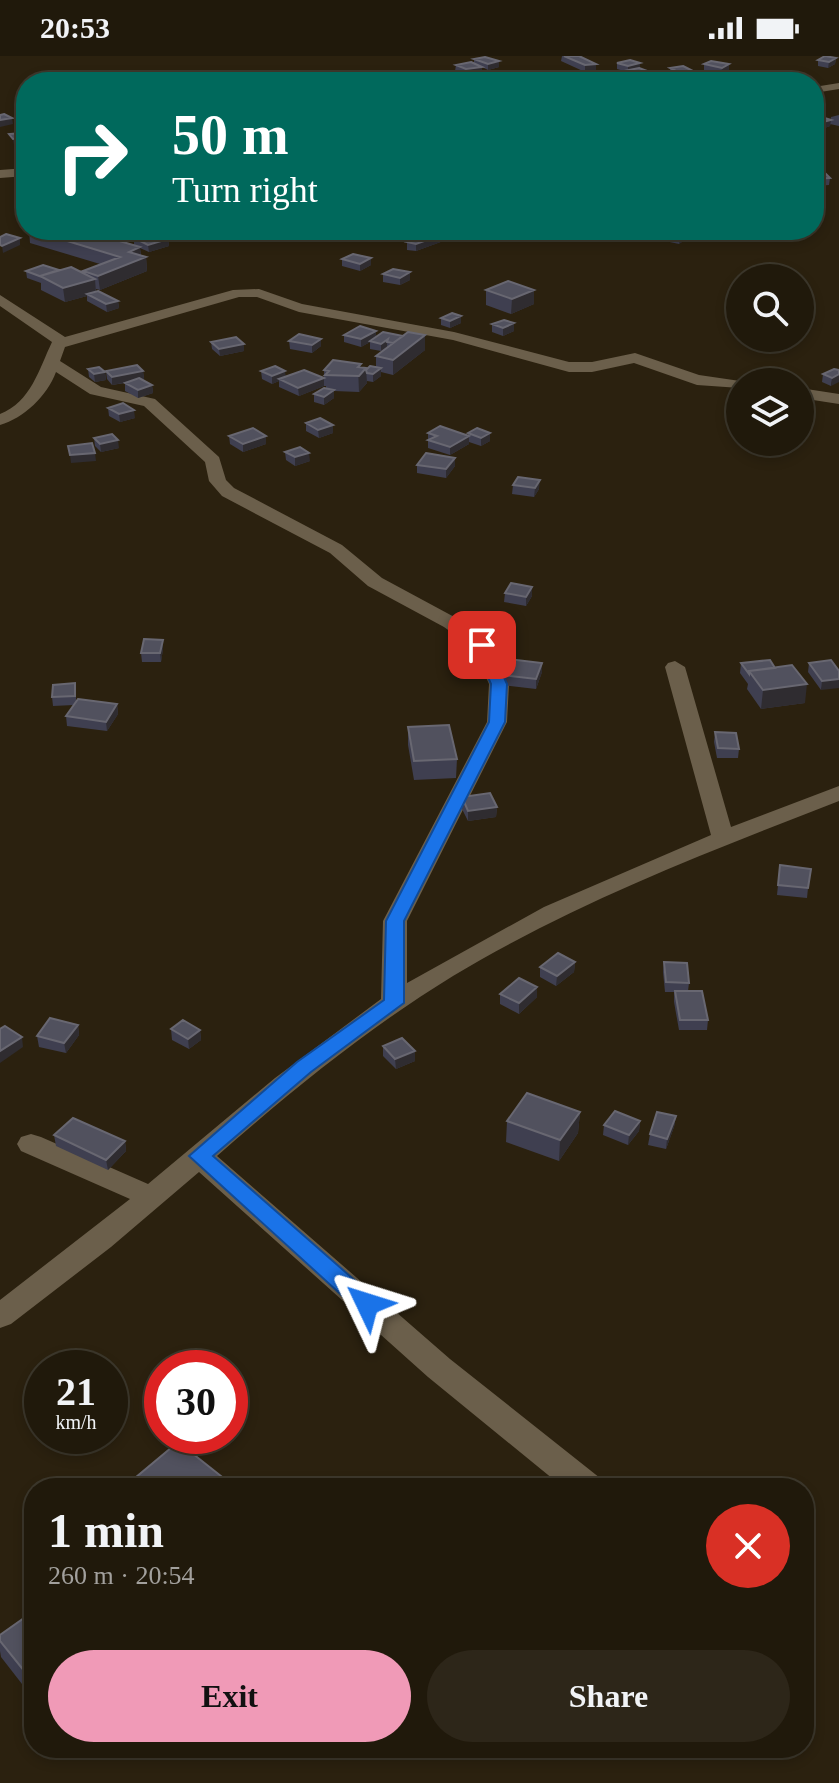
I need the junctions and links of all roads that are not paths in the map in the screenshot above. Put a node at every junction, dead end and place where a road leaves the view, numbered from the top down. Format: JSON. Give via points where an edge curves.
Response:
{"nodes":[{"id":1,"x":0,"y":299,"type":"edge"},
{"id":2,"x":62,"y":342,"type":"junction"},
{"id":3,"x":53,"y":363,"type":"junction"},
{"id":4,"x":726,"y":382,"type":"edge"},
{"id":5,"x":814,"y":395,"type":"edge"},
{"id":6,"x":839,"y":399,"type":"edge"},
{"id":7,"x":0,"y":420,"type":"edge"},
{"id":8,"x":675,"y":667,"type":"dead end"},
{"id":9,"x":839,"y":793,"type":"edge"},
{"id":10,"x":723,"y":838,"type":"junction"},
{"id":11,"x":394,"y":1003,"type":"junction"},
{"id":12,"x":31,"y":1144,"type":"dead end"},
{"id":13,"x":199,"y":1156,"type":"junction"},
{"id":14,"x":151,"y":1197,"type":"junction"},
{"id":15,"x":0,"y":1316,"type":"edge"},
{"id":16,"x":576,"y":1478,"type":"edge"}],
"edges":[{"from":1,"to":2,"type":"street"},
{"from":2,"to":3,"type":"street"},
{"from":2,"to":4,"type":"street","via":[[248,292],[299,308],[454,336],[569,367],[635,358],[697,380]]},
{"from":3,"to":7,"type":"street","via":[[44,383],[15,414]]},
{"from":3,"to":11,"type":"street","via":[[96,391],[149,402],[213,461],[218,481],[228,492],[336,549],[375,582],[482,645],[499,684],[497,722],[395,921]]},
{"from":5,"to":6,"type":"street"},
{"from":8,"to":10,"type":"street"},
{"from":9,"to":10,"type":"street"},
{"from":10,"to":11,"type":"street","via":[[577,901]]},
{"from":11,"to":13,"type":"street","via":[[304,1067]]},
{"from":12,"to":14,"type":"street"},
{"from":13,"to":14,"type":"street"},
{"from":13,"to":16,"type":"street","via":[[439,1368]]},
{"from":14,"to":15,"type":"street"}]}
